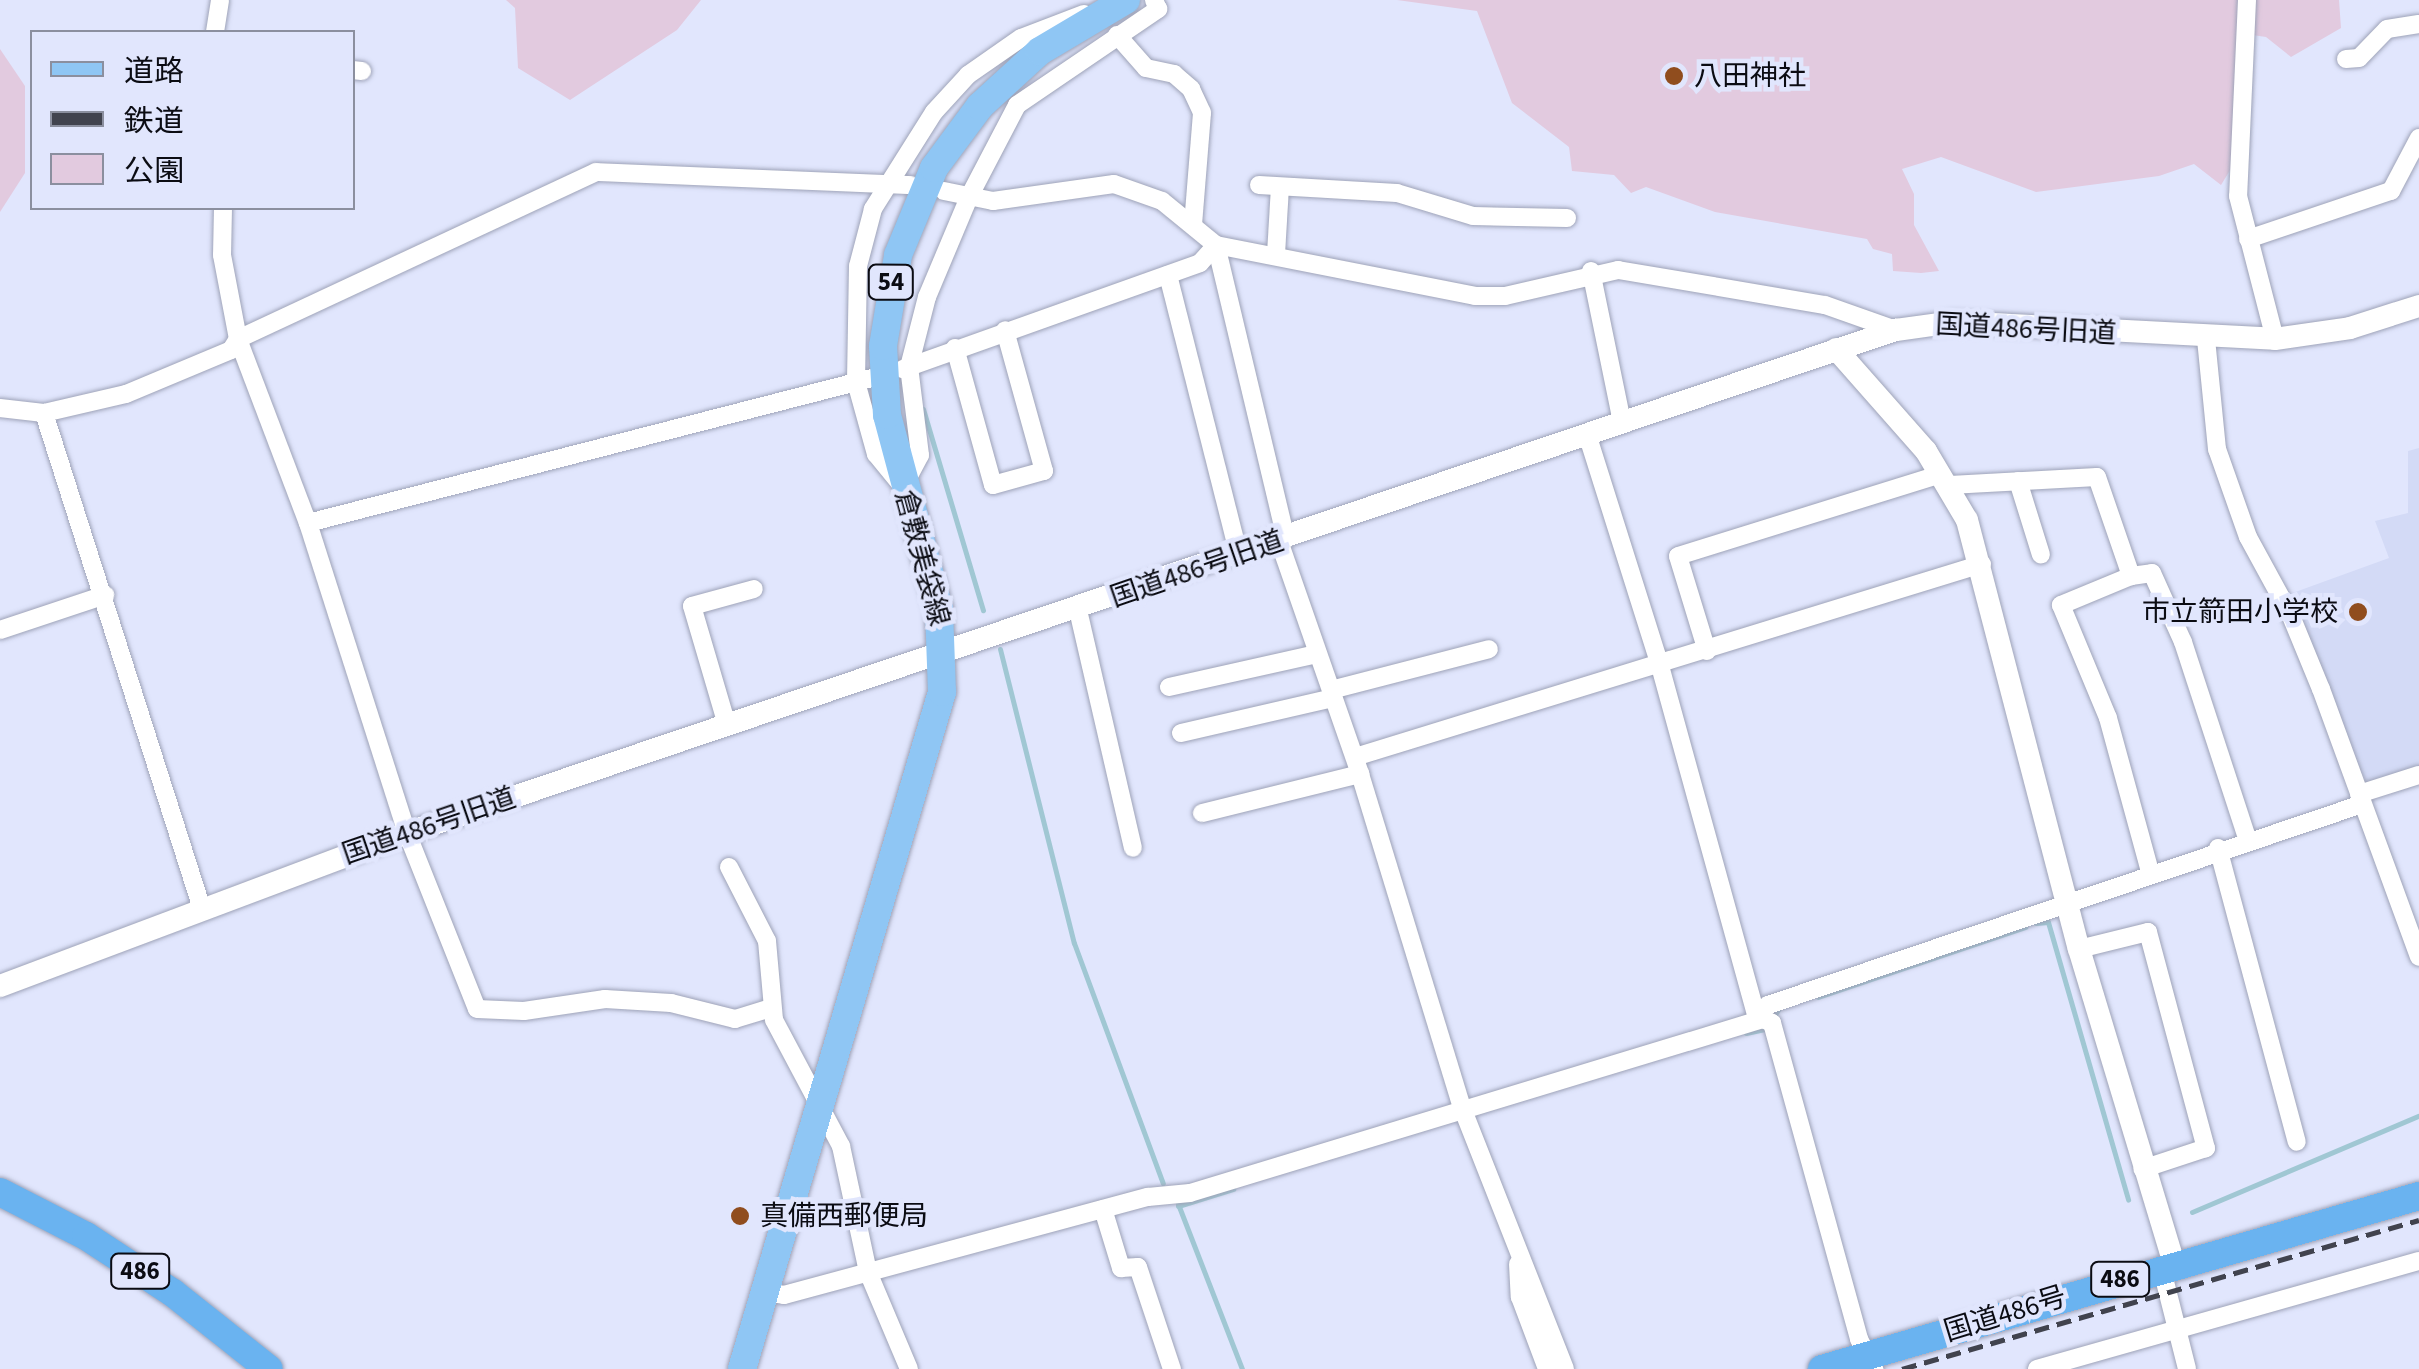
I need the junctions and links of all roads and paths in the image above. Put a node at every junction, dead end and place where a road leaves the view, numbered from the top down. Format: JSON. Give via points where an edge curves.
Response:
{"nodes":[{"id":1,"x":220,"y":0,"type":"edge"},
{"id":2,"x":1154,"y":0,"type":"edge"},
{"id":3,"x":2247,"y":0,"type":"edge"},
{"id":4,"x":1125,"y":1,"type":"edge"},
{"id":5,"x":2419,"y":24,"type":"edge"},
{"id":6,"x":215,"y":30,"type":"edge"},
{"id":7,"x":1117,"y":36,"type":"junction"},
{"id":8,"x":2346,"y":60,"type":"dead end"},
{"id":9,"x":2419,"y":138,"type":"edge"},
{"id":10,"x":887,"y":180,"type":"junction"},
{"id":11,"x":911,"y":184,"type":"dead end"},
{"id":12,"x":1258,"y":185,"type":"dead end"},
{"id":13,"x":1280,"y":187,"type":"junction"},
{"id":14,"x":944,"y":191,"type":"dead end"},
{"id":15,"x":969,"y":197,"type":"junction"},
{"id":16,"x":223,"y":210,"type":"edge"},
{"id":17,"x":1567,"y":218,"type":"dead end"},
{"id":18,"x":1193,"y":224,"type":"junction"},
{"id":19,"x":2248,"y":240,"type":"junction"},
{"id":20,"x":1216,"y":245,"type":"junction"},
{"id":21,"x":1276,"y":254,"type":"junction"},
{"id":22,"x":1590,"y":272,"type":"junction"},
{"id":23,"x":1168,"y":275,"type":"junction"},
{"id":24,"x":2419,"y":306,"type":"edge"},
{"id":25,"x":1005,"y":330,"type":"junction"},
{"id":26,"x":1896,"y":330,"type":"junction"},
{"id":27,"x":2206,"y":338,"type":"junction"},
{"id":28,"x":2275,"y":338,"type":"junction"},
{"id":29,"x":238,"y":339,"type":"junction"},
{"id":30,"x":955,"y":348,"type":"junction"},
{"id":31,"x":1836,"y":349,"type":"junction"},
{"id":32,"x":904,"y":368,"type":"junction"},
{"id":33,"x":864,"y":380,"type":"junction"},
{"id":34,"x":0,"y":408,"type":"edge"},
{"id":35,"x":44,"y":414,"type":"junction"},
{"id":36,"x":1622,"y":422,"type":"junction"},
{"id":37,"x":1586,"y":434,"type":"junction"},
{"id":38,"x":1946,"y":480,"type":"junction"},
{"id":39,"x":2018,"y":481,"type":"junction"},
{"id":40,"x":903,"y":487,"type":"junction"},
{"id":41,"x":308,"y":523,"type":"junction"},
{"id":42,"x":1282,"y":540,"type":"junction"},
{"id":43,"x":1239,"y":555,"type":"junction"},
{"id":44,"x":2041,"y":555,"type":"dead end"},
{"id":45,"x":1982,"y":564,"type":"junction"},
{"id":46,"x":2130,"y":576,"type":"junction"},
{"id":47,"x":754,"y":588,"type":"dead end"},
{"id":48,"x":105,"y":595,"type":"junction"},
{"id":49,"x":1078,"y":610,"type":"junction"},
{"id":50,"x":0,"y":630,"type":"edge"},
{"id":51,"x":1489,"y":649,"type":"dead end"},
{"id":52,"x":1706,"y":650,"type":"junction"},
{"id":53,"x":945,"y":654,"type":"junction"},
{"id":54,"x":1317,"y":654,"type":"junction"},
{"id":55,"x":1660,"y":666,"type":"junction"},
{"id":56,"x":1169,"y":688,"type":"dead end"},
{"id":57,"x":1332,"y":694,"type":"junction"},
{"id":58,"x":727,"y":725,"type":"junction"},
{"id":59,"x":1181,"y":733,"type":"dead end"},
{"id":60,"x":1358,"y":765,"type":"junction"},
{"id":61,"x":2419,"y":775,"type":"edge"},
{"id":62,"x":2360,"y":799,"type":"junction"},
{"id":63,"x":1202,"y":813,"type":"dead end"},
{"id":64,"x":407,"y":832,"type":"junction"},
{"id":65,"x":2247,"y":838,"type":"junction"},
{"id":66,"x":1133,"y":848,"type":"dead end"},
{"id":67,"x":2218,"y":848,"type":"junction"},
{"id":68,"x":729,"y":867,"type":"dead end"},
{"id":69,"x":2150,"y":872,"type":"junction"},
{"id":70,"x":2066,"y":902,"type":"junction"},
{"id":71,"x":202,"y":909,"type":"junction"},
{"id":72,"x":2079,"y":949,"type":"junction"},
{"id":73,"x":2419,"y":957,"type":"edge"},
{"id":74,"x":0,"y":986,"type":"edge"},
{"id":75,"x":771,"y":1008,"type":"junction"},
{"id":76,"x":1766,"y":1020,"type":"junction"},
{"id":77,"x":822,"y":1110,"type":"junction"},
{"id":78,"x":1465,"y":1114,"type":"junction"},
{"id":79,"x":2297,"y":1142,"type":"dead end"},
{"id":80,"x":2142,"y":1170,"type":"junction"},
{"id":81,"x":0,"y":1192,"type":"edge"},
{"id":82,"x":2419,"y":1196,"type":"edge"},
{"id":83,"x":1104,"y":1209,"type":"junction"},
{"id":84,"x":1518,"y":1250,"type":"junction"},
{"id":85,"x":2419,"y":1261,"type":"edge"},
{"id":86,"x":2167,"y":1264,"type":"junction"},
{"id":87,"x":868,"y":1272,"type":"junction"},
{"id":88,"x":765,"y":1292,"type":"junction"},
{"id":89,"x":2179,"y":1332,"type":"junction"},
{"id":90,"x":1870,"y":1362,"type":"edge"},
{"id":91,"x":269,"y":1369,"type":"edge"},
{"id":92,"x":742,"y":1369,"type":"edge"},
{"id":93,"x":910,"y":1369,"type":"edge"},
{"id":94,"x":1172,"y":1369,"type":"edge"},
{"id":95,"x":1547,"y":1369,"type":"edge"},
{"id":96,"x":1565,"y":1369,"type":"edge"},
{"id":97,"x":1822,"y":1369,"type":"edge"},
{"id":98,"x":2037,"y":1369,"type":"edge"},
{"id":99,"x":2188,"y":1369,"type":"edge"}],
"edges":[{"from":1,"to":6,"type":"street"},
{"from":2,"to":7,"type":"street","via":[[1158,9]]},
{"from":3,"to":19,"type":"street","via":[[2238,196]]},
{"from":4,"to":10,"type":"street","via":[[1021,38],[968,75]]},
{"from":4,"to":40,"type":"main road","name":"倉敷美袋線","number":"54","via":[[1014,74],[961,130],[921,194],[892,277],[883,346],[886,415]]},
{"from":5,"to":8,"type":"street","via":[[2388,29],[2359,58]]},
{"from":7,"to":15,"type":"street","via":[[1017,105]]},
{"from":7,"to":18,"type":"street","via":[[1146,68],[1174,74],[1191,88],[1202,114]]},
{"from":9,"to":19,"type":"street","via":[[2390,191]]},
{"from":10,"to":11,"type":"street"},
{"from":10,"to":29,"type":"street","via":[[596,172]]},
{"from":10,"to":33,"type":"street","via":[[858,266]]},
{"from":12,"to":13,"type":"street"},
{"from":13,"to":17,"type":"street","via":[[1397,193],[1473,216]]},
{"from":13,"to":21,"type":"street"},
{"from":14,"to":15,"type":"street"},
{"from":15,"to":18,"type":"street","via":[[993,201],[1114,184],[1162,200]]},
{"from":15,"to":32,"type":"street"},
{"from":16,"to":29,"type":"street","via":[[222,255]]},
{"from":18,"to":20,"type":"street"},
{"from":19,"to":28,"type":"street"},
{"from":20,"to":21,"type":"street"},
{"from":20,"to":23,"type":"street","via":[[1200,263]]},
{"from":20,"to":42,"type":"street"},
{"from":21,"to":22,"type":"street","via":[[1475,296],[1505,296]]},
{"from":22,"to":26,"type":"street","via":[[1618,270],[1825,306]]},
{"from":22,"to":36,"type":"street"},
{"from":23,"to":25,"type":"street"},
{"from":23,"to":43,"type":"street"},
{"from":24,"to":28,"type":"street","name":"国道486号旧道","via":[[2350,328]]},
{"from":25,"to":30,"type":"street"},
{"from":25,"to":30,"type":"street","via":[[1044,471],[993,485]]},
{"from":26,"to":27,"type":"street","name":"国道486号旧道","via":[[1954,322]]},
{"from":26,"to":31,"type":"street","name":"国道486号旧道"},
{"from":27,"to":28,"type":"street","name":"国道486号旧道"},
{"from":27,"to":62,"type":"street","via":[[2217,449],[2248,537],[2291,616]]},
{"from":29,"to":35,"type":"street","via":[[231,350],[126,394]]},
{"from":29,"to":41,"type":"street"},
{"from":30,"to":32,"type":"street"},
{"from":31,"to":36,"type":"street","name":"国道486号旧道"},
{"from":31,"to":38,"type":"street"},
{"from":32,"to":40,"type":"street","via":[[920,455]]},
{"from":33,"to":40,"type":"street","via":[[876,454]]},
{"from":33,"to":41,"type":"street"},
{"from":34,"to":35,"type":"street"},
{"from":35,"to":48,"type":"street"},
{"from":36,"to":37,"type":"street","name":"国道486号旧道"},
{"from":37,"to":42,"type":"street","name":"国道486号旧道"},
{"from":37,"to":55,"type":"street"},
{"from":38,"to":39,"type":"street"},
{"from":38,"to":45,"type":"street"},
{"from":38,"to":52,"type":"street","via":[[1678,556]]},
{"from":39,"to":44,"type":"street"},
{"from":39,"to":46,"type":"street","via":[[2097,477]]},
{"from":40,"to":53,"type":"main road","name":"倉敷美袋線","number":"54","via":[[939,608]]},
{"from":41,"to":64,"type":"street"},
{"from":42,"to":43,"type":"street","name":"国道486号旧道"},
{"from":42,"to":54,"type":"street"},
{"from":43,"to":49,"type":"street","name":"国道486号旧道"},
{"from":45,"to":52,"type":"street"},
{"from":45,"to":70,"type":"street"},
{"from":46,"to":65,"type":"street","via":[[2152,573],[2183,642]]},
{"from":46,"to":69,"type":"street","via":[[2061,606],[2108,718]]},
{"from":47,"to":58,"type":"street","via":[[692,606]]},
{"from":48,"to":50,"type":"street"},
{"from":48,"to":71,"type":"street"},
{"from":49,"to":53,"type":"street","name":"国道486号旧道"},
{"from":49,"to":66,"type":"street"},
{"from":51,"to":57,"type":"street"},
{"from":52,"to":55,"type":"street"},
{"from":53,"to":58,"type":"street","name":"国道486号旧道"},
{"from":53,"to":77,"type":"main road","name":"倉敷美袋線","number":"54","via":[[936,722]]},
{"from":54,"to":56,"type":"street"},
{"from":54,"to":57,"type":"street"},
{"from":55,"to":60,"type":"street"},
{"from":55,"to":76,"type":"street"},
{"from":57,"to":59,"type":"street"},
{"from":57,"to":60,"type":"street"},
{"from":58,"to":64,"type":"street","name":"国道486号旧道"},
{"from":60,"to":63,"type":"street"},
{"from":60,"to":78,"type":"street"},
{"from":61,"to":62,"type":"street"},
{"from":62,"to":65,"type":"street"},
{"from":62,"to":73,"type":"street"},
{"from":64,"to":71,"type":"street","name":"国道486号旧道"},
{"from":64,"to":75,"type":"street","via":[[477,1009],[524,1011],[605,1000],[671,1003],[735,1019]]},
{"from":65,"to":67,"type":"street"},
{"from":67,"to":69,"type":"street"},
{"from":67,"to":79,"type":"street"},
{"from":68,"to":75,"type":"street","via":[[767,941]]},
{"from":69,"to":70,"type":"street"},
{"from":70,"to":72,"type":"street"},
{"from":70,"to":76,"type":"street","via":[[1768,1005]]},
{"from":71,"to":74,"type":"street","name":"国道486号旧道"},
{"from":72,"to":80,"type":"street"},
{"from":72,"to":80,"type":"street","via":[[2148,932],[2206,1148]]},
{"from":75,"to":77,"type":"street"},
{"from":76,"to":78,"type":"street"},
{"from":76,"to":90,"type":"street"},
{"from":77,"to":87,"type":"street","via":[[846,1161]]},
{"from":77,"to":88,"type":"main road","name":"倉敷美袋線","number":"54"},
{"from":78,"to":83,"type":"street","via":[[1190,1193]]},
{"from":78,"to":84,"type":"street"},
{"from":80,"to":86,"type":"street"},
{"from":81,"to":91,"type":"highway","number":"486","via":[[86,1236],[173,1293]]},
{"from":82,"to":86,"type":"highway","name":"国道486号","number":"486"},
{"from":83,"to":87,"type":"street"},
{"from":83,"to":94,"type":"street","via":[[1122,1268],[1138,1267]]},
{"from":84,"to":95,"type":"street","via":[[1520,1297]]},
{"from":84,"to":96,"type":"street"},
{"from":85,"to":89,"type":"street"},
{"from":86,"to":89,"type":"street"},
{"from":86,"to":90,"type":"highway","name":"国道486号","number":"486"},
{"from":87,"to":88,"type":"street","via":[[784,1294]]},
{"from":87,"to":93,"type":"street"},
{"from":88,"to":92,"type":"main road","name":"倉敷美袋線","number":"54"},
{"from":89,"to":98,"type":"street"},
{"from":89,"to":99,"type":"street"},
{"from":90,"to":97,"type":"highway","name":"国道486号","number":"486"}]}
